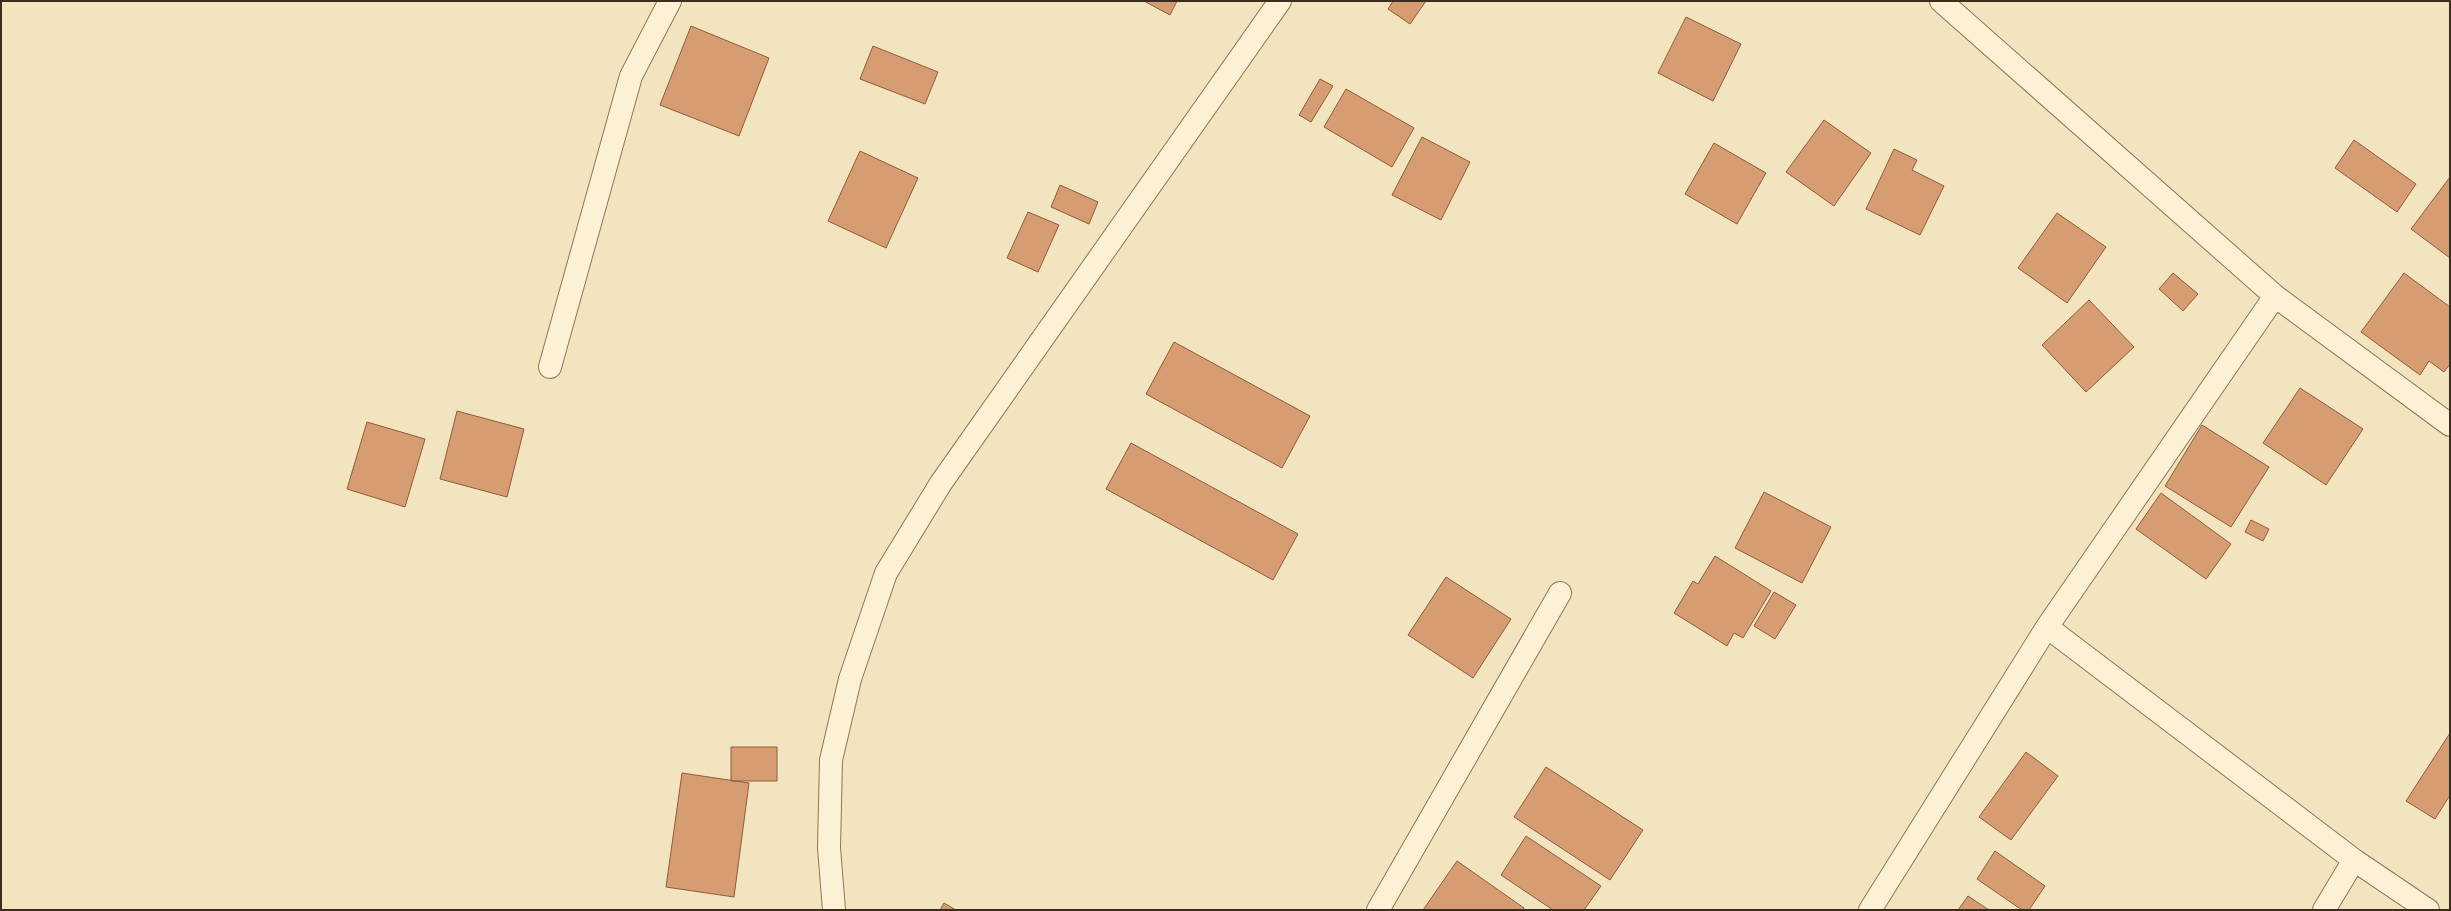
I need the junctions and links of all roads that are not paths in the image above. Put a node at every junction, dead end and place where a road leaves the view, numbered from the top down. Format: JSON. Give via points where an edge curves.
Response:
{"nodes":[{"id":1,"x":670,"y":1,"type":"edge"},
{"id":2,"x":1280,"y":1,"type":"edge"},
{"id":3,"x":1941,"y":1,"type":"edge"},
{"id":4,"x":2275,"y":296,"type":"junction"},
{"id":5,"x":550,"y":367,"type":"dead end"},
{"id":6,"x":2450,"y":425,"type":"edge"},
{"id":7,"x":1560,"y":593,"type":"dead end"},
{"id":8,"x":2047,"y":627,"type":"junction"},
{"id":9,"x":2354,"y":860,"type":"junction"},
{"id":10,"x":834,"y":910,"type":"edge"},
{"id":11,"x":1378,"y":910,"type":"edge"},
{"id":12,"x":1870,"y":910,"type":"edge"},
{"id":13,"x":2324,"y":910,"type":"edge"},
{"id":14,"x":2428,"y":910,"type":"edge"}],
"edges":[{"from":1,"to":5,"type":"street","via":[[631,76]]},
{"from":2,"to":10,"type":"street","via":[[941,483],[886,573],[850,679],[831,760],[829,848]]},
{"from":3,"to":4,"type":"street"},
{"from":4,"to":6,"type":"street"},
{"from":4,"to":8,"type":"street"},
{"from":7,"to":11,"type":"street"},
{"from":8,"to":9,"type":"street"},
{"from":8,"to":12,"type":"street"},
{"from":9,"to":13,"type":"street"},
{"from":9,"to":14,"type":"street"}]}
